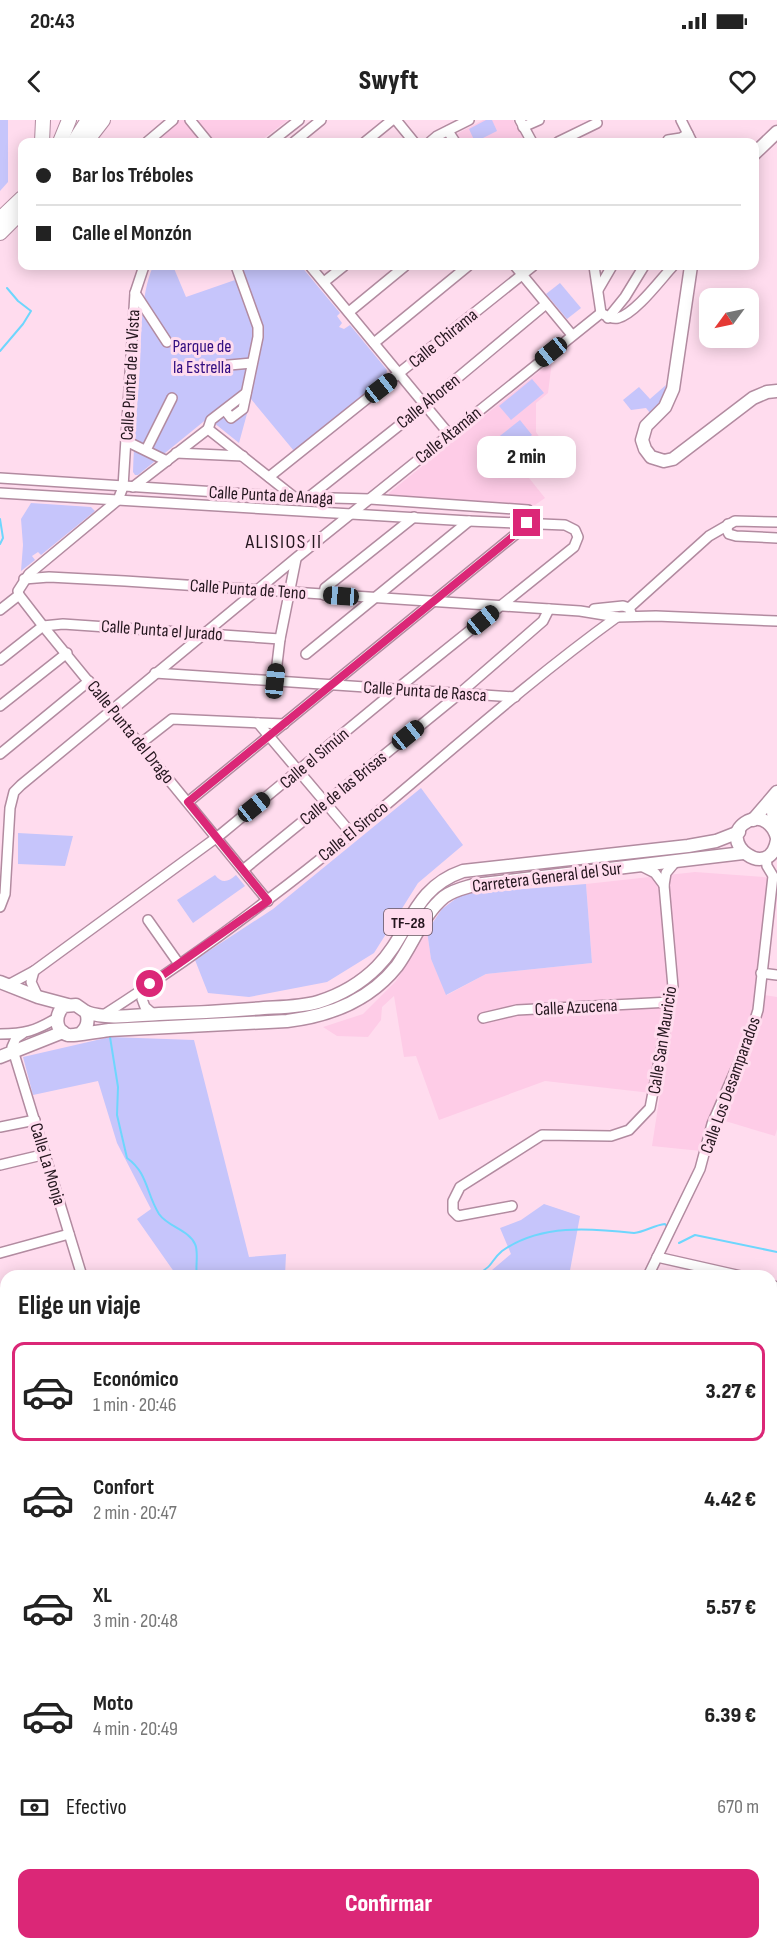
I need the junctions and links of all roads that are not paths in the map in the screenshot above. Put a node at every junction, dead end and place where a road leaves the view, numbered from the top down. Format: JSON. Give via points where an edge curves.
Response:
{"nodes":[{"id":1,"x":43,"y":120,"type":"edge"},
{"id":2,"x":69,"y":120,"type":"edge"},
{"id":3,"x":78,"y":120,"type":"edge"},
{"id":4,"x":88,"y":120,"type":"edge"},
{"id":5,"x":103,"y":120,"type":"edge"},
{"id":6,"x":173,"y":120,"type":"edge"},
{"id":7,"x":190,"y":120,"type":"edge"},
{"id":8,"x":299,"y":120,"type":"edge"},
{"id":9,"x":321,"y":120,"type":"edge"},
{"id":10,"x":394,"y":120,"type":"edge"},
{"id":11,"x":469,"y":120,"type":"edge"},
{"id":12,"x":539,"y":120,"type":"edge"},
{"id":13,"x":681,"y":120,"type":"edge"},
{"id":14,"x":597,"y":123,"type":"dead end"},
{"id":15,"x":521,"y":124,"type":"edge"},
{"id":16,"x":448,"y":130,"type":"junction"},
{"id":17,"x":777,"y":132,"type":"edge"},
{"id":18,"x":304,"y":134,"type":"junction"},
{"id":19,"x":42,"y":138,"type":"edge"},
{"id":20,"x":62,"y":138,"type":"edge"},
{"id":21,"x":71,"y":138,"type":"edge"},
{"id":22,"x":77,"y":138,"type":"edge"},
{"id":23,"x":89,"y":138,"type":"edge"},
{"id":24,"x":152,"y":138,"type":"edge"},
{"id":25,"x":205,"y":138,"type":"edge"},
{"id":26,"x":276,"y":138,"type":"edge"},
{"id":27,"x":299,"y":138,"type":"edge"},
{"id":28,"x":307,"y":138,"type":"edge"},
{"id":29,"x":370,"y":138,"type":"edge"},
{"id":30,"x":410,"y":138,"type":"edge"},
{"id":31,"x":436,"y":138,"type":"edge"},
{"id":32,"x":453,"y":138,"type":"edge"},
{"id":33,"x":530,"y":138,"type":"edge"},
{"id":34,"x":566,"y":138,"type":"edge"},
{"id":35,"x":690,"y":138,"type":"edge"},
{"id":36,"x":759,"y":149,"type":"edge"},
{"id":37,"x":18,"y":204,"type":"edge"},
{"id":38,"x":18,"y":206,"type":"edge"},
{"id":39,"x":0,"y":219,"type":"edge"},
{"id":40,"x":0,"y":233,"type":"edge"},
{"id":41,"x":143,"y":270,"type":"edge"},
{"id":42,"x":237,"y":270,"type":"edge"},
{"id":43,"x":314,"y":270,"type":"edge"},
{"id":44,"x":339,"y":270,"type":"edge"},
{"id":45,"x":400,"y":270,"type":"edge"},
{"id":46,"x":463,"y":270,"type":"edge"},
{"id":47,"x":518,"y":270,"type":"edge"},
{"id":48,"x":528,"y":270,"type":"edge"},
{"id":49,"x":595,"y":270,"type":"edge"},
{"id":50,"x":610,"y":270,"type":"edge"},
{"id":51,"x":642,"y":270,"type":"edge"},
{"id":52,"x":669,"y":270,"type":"edge"},
{"id":53,"x":690,"y":270,"type":"edge"},
{"id":54,"x":522,"y":274,"type":"junction"},
{"id":55,"x":324,"y":282,"type":"junction"},
{"id":56,"x":598,"y":290,"type":"junction"},
{"id":57,"x":135,"y":293,"type":"junction"},
{"id":58,"x":546,"y":304,"type":"junction"},
{"id":59,"x":349,"y":312,"type":"junction"},
{"id":60,"x":604,"y":315,"type":"junction"},
{"id":61,"x":572,"y":335,"type":"junction"},
{"id":62,"x":167,"y":342,"type":"dead end"},
{"id":63,"x":375,"y":343,"type":"junction"},
{"id":64,"x":252,"y":363,"type":"junction"},
{"id":65,"x":218,"y":366,"type":"dead end"},
{"id":66,"x":399,"y":374,"type":"junction"},
{"id":67,"x":777,"y":392,"type":"edge"},
{"id":68,"x":172,"y":398,"type":"dead end"},
{"id":69,"x":425,"y":405,"type":"junction"},
{"id":70,"x":211,"y":430,"type":"junction"},
{"id":71,"x":449,"y":434,"type":"junction"},
{"id":72,"x":126,"y":441,"type":"junction"},
{"id":73,"x":146,"y":450,"type":"junction"},
{"id":74,"x":176,"y":453,"type":"junction"},
{"id":75,"x":244,"y":456,"type":"junction"},
{"id":76,"x":167,"y":461,"type":"junction"},
{"id":77,"x":269,"y":477,"type":"junction"},
{"id":78,"x":0,"y":478,"type":"edge"},
{"id":79,"x":128,"y":487,"type":"junction"},
{"id":80,"x":0,"y":493,"type":"edge"},
{"id":81,"x":294,"y":497,"type":"junction"},
{"id":82,"x":309,"y":498,"type":"junction"},
{"id":83,"x":370,"y":499,"type":"junction"},
{"id":84,"x":117,"y":500,"type":"junction"},
{"id":85,"x":351,"y":514,"type":"junction"},
{"id":86,"x":414,"y":517,"type":"junction"},
{"id":87,"x":469,"y":521,"type":"junction"},
{"id":88,"x":777,"y":522,"type":"edge"},
{"id":89,"x":527,"y":523,"type":"junction"},
{"id":90,"x":728,"y":524,"type":"junction"},
{"id":91,"x":576,"y":530,"type":"joint"},
{"id":92,"x":736,"y":536,"type":"junction"},
{"id":93,"x":777,"y":538,"type":"edge"},
{"id":94,"x":706,"y":540,"type":"junction"},
{"id":95,"x":296,"y":558,"type":"junction"},
{"id":96,"x":42,"y":563,"type":"junction"},
{"id":97,"x":49,"y":578,"type":"junction"},
{"id":98,"x":24,"y":579,"type":"junction"},
{"id":99,"x":259,"y":590,"type":"junction"},
{"id":100,"x":288,"y":592,"type":"junction"},
{"id":101,"x":19,"y":593,"type":"junction"},
{"id":102,"x":324,"y":595,"type":"junction"},
{"id":103,"x":374,"y":598,"type":"junction"},
{"id":104,"x":640,"y":598,"type":"junction"},
{"id":105,"x":435,"y":601,"type":"junction"},
{"id":106,"x":501,"y":605,"type":"junction"},
{"id":107,"x":617,"y":607,"type":"junction"},
{"id":108,"x":549,"y":609,"type":"junction"},
{"id":109,"x":0,"y":610,"type":"edge"},
{"id":110,"x":580,"y":611,"type":"junction"},
{"id":111,"x":629,"y":613,"type":"junction"},
{"id":112,"x":646,"y":613,"type":"junction"},
{"id":113,"x":602,"y":614,"type":"junction"},
{"id":114,"x":656,"y":615,"type":"junction"},
{"id":115,"x":617,"y":617,"type":"junction"},
{"id":116,"x":777,"y":621,"type":"edge"},
{"id":117,"x":44,"y":626,"type":"junction"},
{"id":118,"x":205,"y":633,"type":"junction"},
{"id":119,"x":595,"y":633,"type":"junction"},
{"id":120,"x":280,"y":639,"type":"junction"},
{"id":121,"x":67,"y":653,"type":"junction"},
{"id":122,"x":306,"y":654,"type":"dead end"},
{"id":123,"x":0,"y":660,"type":"edge"},
{"id":124,"x":155,"y":673,"type":"junction"},
{"id":125,"x":89,"y":681,"type":"junction"},
{"id":126,"x":275,"y":681,"type":"junction"},
{"id":127,"x":333,"y":685,"type":"junction"},
{"id":128,"x":397,"y":689,"type":"junction"},
{"id":129,"x":459,"y":694,"type":"junction"},
{"id":130,"x":515,"y":697,"type":"junction"},
{"id":131,"x":0,"y":706,"type":"edge"},
{"id":132,"x":113,"y":710,"type":"junction"},
{"id":133,"x":258,"y":723,"type":"junction"},
{"id":134,"x":284,"y":724,"type":"junction"},
{"id":135,"x":269,"y":736,"type":"junction"},
{"id":136,"x":140,"y":744,"type":"junction"},
{"id":137,"x":0,"y":754,"type":"edge"},
{"id":138,"x":299,"y":771,"type":"junction"},
{"id":139,"x":777,"y":792,"type":"edge"},
{"id":140,"x":777,"y":799,"type":"edge"},
{"id":141,"x":188,"y":802,"type":"junction"},
{"id":142,"x":325,"y":802,"type":"junction"},
{"id":143,"x":753,"y":820,"type":"junction"},
{"id":144,"x":739,"y":832,"type":"junction"},
{"id":145,"x":351,"y":833,"type":"junction"},
{"id":146,"x":776,"y":836,"type":"edge"},
{"id":147,"x":216,"y":838,"type":"junction"},
{"id":148,"x":762,"y":855,"type":"edge"},
{"id":149,"x":676,"y":861,"type":"junction"},
{"id":150,"x":638,"y":866,"type":"junction"},
{"id":151,"x":243,"y":870,"type":"junction"},
{"id":152,"x":664,"y":885,"type":"junction"},
{"id":153,"x":268,"y":901,"type":"junction"},
{"id":154,"x":0,"y":907,"type":"edge"},
{"id":155,"x":147,"y":920,"type":"dead end"},
{"id":156,"x":772,"y":929,"type":"edge"},
{"id":157,"x":179,"y":964,"type":"junction"},
{"id":158,"x":34,"y":971,"type":"junction"},
{"id":159,"x":761,"y":973,"type":"junction"},
{"id":160,"x":777,"y":975,"type":"edge"},
{"id":161,"x":4,"y":984,"type":"edge"},
{"id":162,"x":150,"y":984,"type":"junction"},
{"id":163,"x":38,"y":997,"type":"junction"},
{"id":164,"x":670,"y":1002,"type":"junction"},
{"id":165,"x":68,"y":1005,"type":"junction"},
{"id":166,"x":86,"y":1012,"type":"junction"},
{"id":167,"x":153,"y":1014,"type":"junction"},
{"id":168,"x":102,"y":1016,"type":"junction"},
{"id":169,"x":57,"y":1018,"type":"junction"},
{"id":170,"x":483,"y":1018,"type":"dead end"},
{"id":171,"x":63,"y":1032,"type":"junction"},
{"id":172,"x":81,"y":1033,"type":"junction"},
{"id":173,"x":22,"y":1034,"type":"junction"},
{"id":174,"x":0,"y":1035,"type":"edge"},
{"id":175,"x":14,"y":1051,"type":"junction"},
{"id":176,"x":0,"y":1057,"type":"edge"},
{"id":177,"x":35,"y":1120,"type":"junction"},
{"id":178,"x":0,"y":1127,"type":"edge"},
{"id":179,"x":46,"y":1154,"type":"junction"},
{"id":180,"x":0,"y":1165,"type":"edge"},
{"id":181,"x":512,"y":1206,"type":"dead end"},
{"id":182,"x":69,"y":1234,"type":"junction"},
{"id":183,"x":0,"y":1252,"type":"edge"},
{"id":184,"x":657,"y":1257,"type":"junction"},
{"id":185,"x":80,"y":1270,"type":"edge"},
{"id":186,"x":651,"y":1270,"type":"edge"},
{"id":187,"x":714,"y":1270,"type":"edge"}],
"edges":[{"from":1,"to":19,"type":"highway"},
{"from":2,"to":20,"type":"highway"},
{"from":3,"to":21,"type":"highway"},
{"from":4,"to":22,"type":"highway"},
{"from":5,"to":23,"type":"highway"},
{"from":6,"to":24,"type":"street"},
{"from":7,"to":25,"type":"street"},
{"from":8,"to":26,"type":"street"},
{"from":9,"to":18,"type":"street"},
{"from":10,"to":29,"type":"street"},
{"from":10,"to":30,"type":"street"},
{"from":11,"to":16,"type":"street"},
{"from":12,"to":15,"type":"street"},
{"from":13,"to":35,"type":"street"},
{"from":14,"to":34,"type":"street"},
{"from":15,"to":33,"type":"street"},
{"from":16,"to":31,"type":"street"},
{"from":16,"to":32,"type":"street"},
{"from":17,"to":36,"type":"main road"},
{"from":18,"to":27,"type":"street"},
{"from":18,"to":28,"type":"street"},
{"from":37,"to":39,"type":"highway"},
{"from":38,"to":40,"type":"highway"},
{"from":41,"to":57,"type":"street","name":"Calle Punta de la Vista"},
{"from":42,"to":64,"type":"street","via":[[258,327]]},
{"from":43,"to":55,"type":"street"},
{"from":44,"to":55,"type":"street"},
{"from":45,"to":59,"type":"street"},
{"from":46,"to":63,"type":"street"},
{"from":47,"to":54,"type":"street"},
{"from":48,"to":54,"type":"street","name":"Calle Chirama"},
{"from":49,"to":56,"type":"street"},
{"from":50,"to":56,"type":"street"},
{"from":51,"to":60,"type":"street","via":[[625,297]]},
{"from":52,"to":60,"type":"street","via":[[633,310],[620,318]]},
{"from":53,"to":67,"type":"main road","via":[[673,389],[665,407],[644,429],[643,445],[648,454],[659,460],[673,459],[753,398]]},
{"from":54,"to":58,"type":"street"},
{"from":54,"to":66,"type":"street","name":"Calle Chirama"},
{"from":55,"to":59,"type":"street"},
{"from":56,"to":60,"type":"street"},
{"from":57,"to":62,"type":"street"},
{"from":57,"to":72,"type":"street","name":"Calle Punta de la Vista"},
{"from":58,"to":61,"type":"street"},
{"from":58,"to":69,"type":"street","name":"Calle Ahoren"},
{"from":59,"to":63,"type":"street"},
{"from":60,"to":61,"type":"street","name":"Calle Atamán"},
{"from":61,"to":71,"type":"street","name":"Calle Atamán"},
{"from":63,"to":66,"type":"street"},
{"from":64,"to":65,"type":"street"},
{"from":64,"to":70,"type":"street","via":[[243,409],[231,418],[225,410],[211,420]]},
{"from":66,"to":69,"type":"street"},
{"from":66,"to":77,"type":"street","name":"Calle Chirama"},
{"from":68,"to":73,"type":"street"},
{"from":69,"to":71,"type":"street"},
{"from":69,"to":82,"type":"street","name":"Calle Ahoren"},
{"from":70,"to":74,"type":"street"},
{"from":70,"to":75,"type":"street"},
{"from":71,"to":83,"type":"street","name":"Calle Atamán"},
{"from":72,"to":73,"type":"street"},
{"from":72,"to":79,"type":"street","name":"Calle Punta de la Vista"},
{"from":73,"to":76,"type":"street"},
{"from":74,"to":75,"type":"street"},
{"from":74,"to":76,"type":"street"},
{"from":75,"to":77,"type":"street"},
{"from":76,"to":79,"type":"street"},
{"from":77,"to":81,"type":"street"},
{"from":78,"to":79,"type":"street","name":"Calle Punta de Anaga"},
{"from":79,"to":81,"type":"street","name":"Calle Punta de Anaga"},
{"from":79,"to":84,"type":"street"},
{"from":80,"to":84,"type":"street","name":"Calle Punta de Anaga"},
{"from":81,"to":82,"type":"street","name":"Calle Punta de Anaga"},
{"from":82,"to":83,"type":"street","name":"Calle Punta de Anaga"},
{"from":83,"to":85,"type":"street","name":"Calle Atamán"},
{"from":83,"to":89,"type":"street","name":"Calle Punta de Anaga","via":[[528,510],[531,518]]},
{"from":84,"to":85,"type":"street","name":"Calle Punta de Anaga"},
{"from":84,"to":96,"type":"street"},
{"from":85,"to":86,"type":"street","name":"Calle Punta de Anaga"},
{"from":85,"to":95,"type":"street","name":"Calle Atamán"},
{"from":86,"to":87,"type":"street","name":"Calle Punta de Anaga"},
{"from":86,"to":102,"type":"street","via":[[325,588]]},
{"from":87,"to":89,"type":"street","name":"Calle Punta de Anaga"},
{"from":87,"to":103,"type":"street"},
{"from":88,"to":90,"type":"street"},
{"from":89,"to":91,"type":"street","name":"Calle Punta de Anaga","via":[[565,525]]},
{"from":89,"to":105,"type":"street"},
{"from":90,"to":92,"type":"street","via":[[729,534]]},
{"from":90,"to":94,"type":"street"},
{"from":91,"to":106,"type":"street","name":"Calle el Simún","via":[[574,547]]},
{"from":92,"to":93,"type":"street"},
{"from":92,"to":94,"type":"street"},
{"from":94,"to":104,"type":"street"},
{"from":95,"to":99,"type":"street","name":"Calle Atamán"},
{"from":95,"to":100,"type":"street"},
{"from":96,"to":97,"type":"street"},
{"from":96,"to":98,"type":"street"},
{"from":97,"to":98,"type":"street","name":"Calle Punta de Teno"},
{"from":97,"to":99,"type":"street","name":"Calle Punta de Teno"},
{"from":98,"to":101,"type":"street"},
{"from":99,"to":100,"type":"street","name":"Calle Punta de Teno"},
{"from":99,"to":118,"type":"street","name":"Calle Atamán"},
{"from":100,"to":102,"type":"street","name":"Calle Punta de Teno"},
{"from":100,"to":120,"type":"street"},
{"from":101,"to":109,"type":"street"},
{"from":101,"to":117,"type":"street","name":"Calle Punta del Drago"},
{"from":102,"to":103,"type":"street","name":"Calle Punta de Teno"},
{"from":103,"to":105,"type":"street","name":"Calle Punta de Teno"},
{"from":103,"to":122,"type":"street"},
{"from":104,"to":111,"type":"street"},
{"from":104,"to":112,"type":"street"},
{"from":105,"to":106,"type":"street","name":"Calle Punta de Teno"},
{"from":105,"to":127,"type":"street"},
{"from":106,"to":108,"type":"street","name":"Calle Punta de Teno"},
{"from":106,"to":128,"type":"street","name":"Calle el Simún"},
{"from":107,"to":110,"type":"street","name":"Calle Punta de Teno"},
{"from":107,"to":111,"type":"street","name":"Calle Punta de Teno"},
{"from":107,"to":113,"type":"street"},
{"from":108,"to":110,"type":"street","name":"Calle Punta de Teno"},
{"from":108,"to":129,"type":"street","name":"Calle de las Brisas","via":[[543,621]]},
{"from":110,"to":113,"type":"street","name":"Calle Punta de Teno"},
{"from":111,"to":112,"type":"street","name":"Calle Punta de Teno"},
{"from":111,"to":114,"type":"street","name":"Calle Punta de Teno"},
{"from":111,"to":115,"type":"street","name":"Calle Punta de Teno"},
{"from":112,"to":114,"type":"street","name":"Calle Punta de Teno"},
{"from":113,"to":115,"type":"street","name":"Calle Punta de Teno"},
{"from":113,"to":119,"type":"street"},
{"from":114,"to":116,"type":"street","name":"Calle Punta de Teno"},
{"from":115,"to":119,"type":"street","name":"Calle El Siroco"},
{"from":117,"to":118,"type":"street","name":"Calle Punta el Jurado"},
{"from":117,"to":121,"type":"street","name":"Calle Punta del Drago"},
{"from":117,"to":123,"type":"street"},
{"from":118,"to":120,"type":"street","name":"Calle Punta el Jurado"},
{"from":118,"to":124,"type":"street","name":"Calle Atamán"},
{"from":119,"to":130,"type":"street","name":"Calle El Siroco"},
{"from":120,"to":126,"type":"street"},
{"from":121,"to":125,"type":"street","name":"Calle Punta del Drago"},
{"from":121,"to":131,"type":"street"},
{"from":124,"to":126,"type":"street","name":"Calle Punta de Rasca"},
{"from":124,"to":132,"type":"street","name":"Calle Atamán"},
{"from":125,"to":132,"type":"street","name":"Calle Punta del Drago"},
{"from":125,"to":137,"type":"street"},
{"from":126,"to":127,"type":"street","name":"Calle Punta de Rasca"},
{"from":127,"to":128,"type":"street","name":"Calle Punta de Rasca"},
{"from":127,"to":134,"type":"street"},
{"from":128,"to":129,"type":"street","name":"Calle Punta de Rasca"},
{"from":128,"to":138,"type":"street","name":"Calle el Simún"},
{"from":129,"to":130,"type":"street","name":"Calle Punta de Rasca"},
{"from":129,"to":142,"type":"street","name":"Calle de las Brisas"},
{"from":130,"to":145,"type":"street","name":"Calle El Siroco"},
{"from":132,"to":136,"type":"street","name":"Calle Punta del Drago"},
{"from":132,"to":154,"type":"street","name":"Calle Atamán","via":[[14,792],[5,894]]},
{"from":133,"to":134,"type":"street"},
{"from":133,"to":135,"type":"street"},
{"from":133,"to":136,"type":"street","via":[[172,719]]},
{"from":134,"to":135,"type":"street"},
{"from":135,"to":138,"type":"street"},
{"from":135,"to":141,"type":"street"},
{"from":136,"to":141,"type":"street","name":"Calle Punta del Drago"},
{"from":138,"to":142,"type":"street"},
{"from":138,"to":147,"type":"street","name":"Calle el Simún"},
{"from":139,"to":143,"type":"main road"},
{"from":140,"to":146,"type":"main road","via":[[773,812]]},
{"from":141,"to":147,"type":"street","name":"Calle Punta del Drago"},
{"from":142,"to":145,"type":"street"},
{"from":142,"to":151,"type":"street","name":"Calle de las Brisas"},
{"from":143,"to":144,"type":"main road","number":"TF-28"},
{"from":143,"to":146,"type":"main road","via":[[769,823]]},
{"from":144,"to":148,"type":"main road","via":[[738,840]]},
{"from":144,"to":167,"type":"main road","name":"Carretera General del Sur","number":"TF-28","via":[[688,846],[463,871],[443,880],[422,898],[394,947],[377,967],[339,994],[301,1006]]},
{"from":145,"to":153,"type":"street","name":"Calle El Siroco"},
{"from":146,"to":148,"type":"main road","via":[[776,847]]},
{"from":147,"to":151,"type":"street","name":"Calle Punta del Drago"},
{"from":147,"to":158,"type":"street","name":"Calle el Simún"},
{"from":148,"to":149,"type":"main road","name":"Carretera General del Sur","number":"TF-28"},
{"from":148,"to":156,"type":"street","name":"Calle Los Desamparados","via":[[772,882]]},
{"from":149,"to":150,"type":"main road","name":"Carretera General del Sur","number":"TF-28"},
{"from":149,"to":152,"type":"street","via":[[666,873]]},
{"from":150,"to":152,"type":"street","via":[[655,873]]},
{"from":150,"to":172,"type":"main road","name":"Carretera General del Sur","number":"TF-28","via":[[457,890],[430,912],[411,945],[377,986],[356,1001],[311,1018]]},
{"from":151,"to":153,"type":"street","name":"Calle Punta del Drago"},
{"from":152,"to":164,"type":"street","name":"Calle San Mauricio","via":[[673,987]]},
{"from":153,"to":157,"type":"street","name":"Calle El Siroco"},
{"from":155,"to":157,"type":"street"},
{"from":156,"to":159,"type":"street","name":"Calle Los Desamparados"},
{"from":157,"to":162,"type":"street","name":"Calle El Siroco"},
{"from":158,"to":161,"type":"street","name":"Calle el Simún"},
{"from":158,"to":163,"type":"street","via":[[31,982]]},
{"from":159,"to":160,"type":"street"},
{"from":159,"to":184,"type":"street","name":"Calle Los Desamparados","via":[[758,1010],[749,1039],[712,1124],[700,1169]]},
{"from":161,"to":163,"type":"main road","number":"TF-28"},
{"from":162,"to":167,"type":"street","via":[[142,999],[144,1007]]},
{"from":162,"to":168,"type":"street","name":"Calle El Siroco"},
{"from":163,"to":165,"type":"main road","number":"TF-28"},
{"from":164,"to":170,"type":"street","name":"Calle Azucena","via":[[517,1010]]},
{"from":164,"to":181,"type":"street","name":"Calle San Mauricio","via":[[650,1108],[629,1130],[611,1136],[543,1135],[460,1187],[453,1211],[459,1216]]},
{"from":165,"to":166,"type":"main road","number":"TF-28","via":[[80,1006]]},
{"from":165,"to":169,"type":"main road"},
{"from":166,"to":168,"type":"main road","name":"Carretera General del Sur","number":"TF-28"},
{"from":166,"to":172,"type":"main road","via":[[87,1026]]},
{"from":167,"to":168,"type":"main road","name":"Carretera General del Sur","number":"TF-28"},
{"from":169,"to":171,"type":"main road"},
{"from":169,"to":173,"type":"street"},
{"from":171,"to":172,"type":"main road","number":"TF-28"},
{"from":171,"to":175,"type":"main road","number":"TF-28"},
{"from":173,"to":174,"type":"street"},
{"from":173,"to":175,"type":"street","via":[[12,1043]]},
{"from":175,"to":176,"type":"main road","number":"TF-28"},
{"from":175,"to":177,"type":"street","name":"Calle La Monja"},
{"from":177,"to":178,"type":"street"},
{"from":177,"to":179,"type":"street","name":"Calle La Monja"},
{"from":179,"to":180,"type":"street"},
{"from":179,"to":182,"type":"street","name":"Calle La Monja"},
{"from":182,"to":183,"type":"street"},
{"from":182,"to":185,"type":"street","name":"Calle La Monja"},
{"from":184,"to":186,"type":"street","name":"Calle Los Desamparados"},
{"from":184,"to":187,"type":"street"}]}
